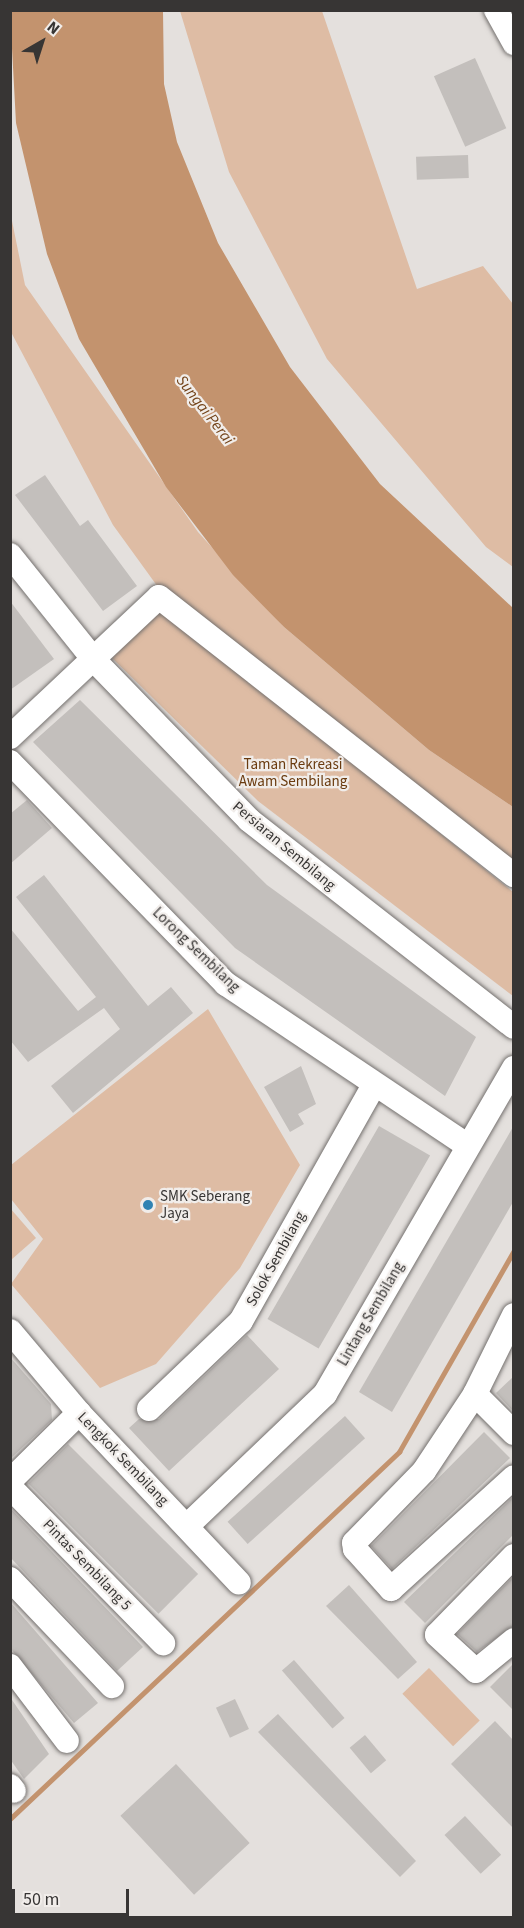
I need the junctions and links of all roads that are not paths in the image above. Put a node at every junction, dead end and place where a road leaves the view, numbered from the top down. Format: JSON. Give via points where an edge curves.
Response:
{"nodes":[{"id":1,"x":496,"y":10,"type":"edge"},
{"id":2,"x":513,"y":43,"type":"edge"},
{"id":3,"x":10,"y":555,"type":"edge"},
{"id":4,"x":95,"y":661,"type":"junction"},
{"id":5,"x":10,"y":737,"type":"edge"},
{"id":6,"x":10,"y":762,"type":"edge"},
{"id":7,"x":513,"y":875,"type":"edge"},
{"id":8,"x":513,"y":1027,"type":"edge"},
{"id":9,"x":513,"y":1068,"type":"edge"},
{"id":10,"x":373,"y":1087,"type":"junction"},
{"id":11,"x":468,"y":1146,"type":"junction"},
{"id":12,"x":513,"y":1315,"type":"edge"},
{"id":13,"x":10,"y":1331,"type":"edge"},
{"id":14,"x":507,"y":1346,"type":"edge"},
{"id":15,"x":474,"y":1394,"type":"junction"},
{"id":16,"x":149,"y":1409,"type":"dead end"},
{"id":17,"x":79,"y":1413,"type":"junction"},
{"id":18,"x":513,"y":1433,"type":"edge"},
{"id":19,"x":513,"y":1477,"type":"edge"},
{"id":20,"x":10,"y":1481,"type":"edge"},
{"id":21,"x":10,"y":1487,"type":"edge"},
{"id":22,"x":187,"y":1526,"type":"junction"},
{"id":23,"x":513,"y":1556,"type":"edge"},
{"id":24,"x":10,"y":1579,"type":"edge"},
{"id":25,"x":239,"y":1583,"type":"dead end"},
{"id":26,"x":513,"y":1640,"type":"edge"},
{"id":27,"x":163,"y":1643,"type":"dead end"},
{"id":28,"x":10,"y":1666,"type":"edge"},
{"id":29,"x":112,"y":1686,"type":"dead end"},
{"id":30,"x":67,"y":1741,"type":"dead end"}],
"edges":[{"from":1,"to":2,"type":"street"},
{"from":3,"to":4,"type":"street","name":"Persiaran Sembilang"},
{"from":4,"to":5,"type":"street"},
{"from":4,"to":7,"type":"street","via":[[159,597]]},
{"from":4,"to":8,"type":"street","name":"Persiaran Sembilang","via":[[249,820]]},
{"from":6,"to":10,"type":"street","name":"Lorong Sembilang","via":[[226,984]]},
{"from":9,"to":11,"type":"street","name":"Lintang Sembilang"},
{"from":10,"to":11,"type":"street","name":"Lorong Sembilang"},
{"from":10,"to":16,"type":"street","name":"Solok Sembilang","via":[[241,1320]]},
{"from":11,"to":22,"type":"street","name":"Lintang Sembilang","via":[[325,1394]]},
{"from":12,"to":14,"type":"street"},
{"from":13,"to":17,"type":"street","name":"Lengkok Sembilang"},
{"from":14,"to":15,"type":"street"},
{"from":15,"to":18,"type":"street"},
{"from":15,"to":19,"type":"street","via":[[424,1471],[354,1544],[355,1549],[391,1589]]},
{"from":17,"to":20,"type":"street"},
{"from":17,"to":22,"type":"street","name":"Lengkok Sembilang"},
{"from":21,"to":27,"type":"street","name":"Pintas Sembilang 5"},
{"from":22,"to":25,"type":"street","name":"Lengkok Sembilang"},
{"from":23,"to":26,"type":"street","via":[[437,1635],[470,1669],[481,1669]]},
{"from":24,"to":29,"type":"street"},
{"from":28,"to":30,"type":"street"}]}
